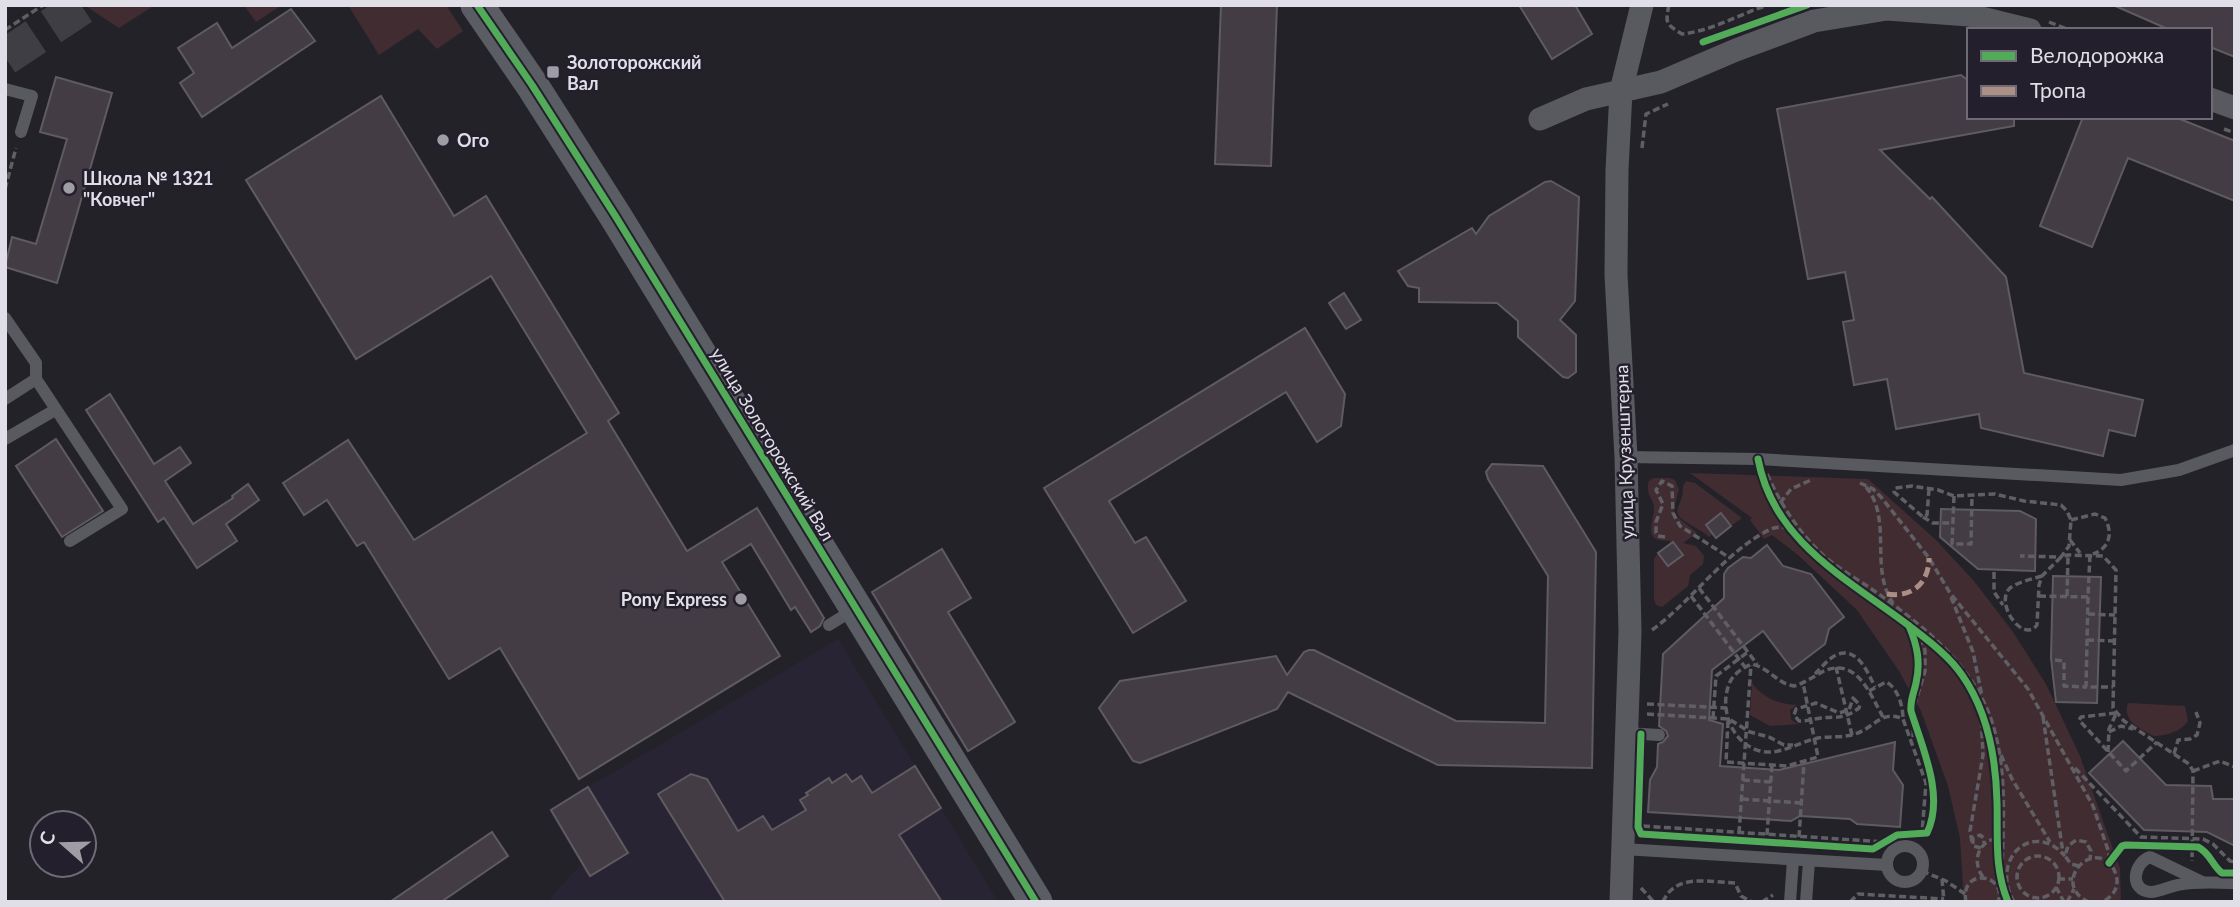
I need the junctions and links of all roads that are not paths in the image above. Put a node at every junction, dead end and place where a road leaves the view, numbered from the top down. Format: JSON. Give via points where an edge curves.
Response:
{"nodes":[{"id":1,"x":477,"y":5,"type":"edge"},
{"id":2,"x":1642,"y":5,"type":"edge"},
{"id":3,"x":1899,"y":8,"type":"edge"},
{"id":4,"x":2036,"y":27,"type":"edge"},
{"id":5,"x":5,"y":89,"type":"edge"},
{"id":6,"x":1621,"y":91,"type":"junction"},
{"id":7,"x":2212,"y":100,"type":"edge"},
{"id":8,"x":2235,"y":108,"type":"edge"},
{"id":9,"x":1540,"y":119,"type":"dead end"},
{"id":10,"x":20,"y":132,"type":"road end"},
{"id":11,"x":5,"y":318,"type":"edge"},
{"id":12,"x":36,"y":379,"type":"junction"},
{"id":13,"x":5,"y":399,"type":"edge"},
{"id":14,"x":55,"y":410,"type":"junction"},
{"id":15,"x":5,"y":439,"type":"edge"},
{"id":16,"x":2235,"y":450,"type":"edge"},
{"id":17,"x":1626,"y":457,"type":"junction"},
{"id":18,"x":70,"y":541,"type":"dead end"},
{"id":19,"x":1626,"y":733,"type":"junction"},
{"id":20,"x":1659,"y":735,"type":"dead end"},
{"id":21,"x":1623,"y":849,"type":"junction"},
{"id":22,"x":1793,"y":860,"type":"junction"},
{"id":23,"x":1809,"y":860,"type":"junction"},
{"id":24,"x":1887,"y":865,"type":"junction"},
{"id":25,"x":2196,"y":880,"type":"road end"},
{"id":26,"x":2235,"y":883,"type":"edge"},
{"id":27,"x":1036,"y":902,"type":"edge"},
{"id":28,"x":1621,"y":902,"type":"edge"},
{"id":29,"x":1790,"y":902,"type":"edge"},
{"id":30,"x":1806,"y":902,"type":"edge"}],
"edges":[{"from":1,"to":27,"type":"street","name":"улица Золоторожский Вал","via":[[616,217],[842,617]]},
{"from":2,"to":6,"type":"street","name":"улица Крузенштерна"},
{"from":3,"to":4,"type":"street"},
{"from":3,"to":6,"type":"street","via":[[1814,21],[1661,82]]},
{"from":5,"to":10,"type":"lane","via":[[32,96]]},
{"from":6,"to":9,"type":"street","via":[[1586,99]]},
{"from":6,"to":17,"type":"street","name":"улица Крузенштерна","via":[[1616,275]]},
{"from":7,"to":8,"type":"street"},
{"from":11,"to":12,"type":"lane","via":[[36,363]]},
{"from":12,"to":13,"type":"lane"},
{"from":12,"to":14,"type":"lane"},
{"from":14,"to":15,"type":"lane"},
{"from":14,"to":18,"type":"lane","via":[[122,509]]},
{"from":16,"to":17,"type":"lane","via":[[2179,470],[2121,480],[1760,459]]},
{"from":17,"to":19,"type":"street","name":"улица Крузенштерна","via":[[1639,633]]},
{"from":19,"to":20,"type":"lane"},
{"from":19,"to":21,"type":"street","name":"улица Крузенштерна"},
{"from":21,"to":22,"type":"lane"},
{"from":21,"to":28,"type":"street","name":"улица Крузенштерна"},
{"from":22,"to":23,"type":"lane"},
{"from":22,"to":29,"type":"lane"},
{"from":23,"to":24,"type":"lane"},
{"from":23,"to":30,"type":"lane"},
{"from":24,"to":24,"type":"lane","via":[[1898,847],[1912,847],[1922,857],[1922,871],[1912,881],[1892,877]]},
{"from":25,"to":26,"type":"lane"}]}
